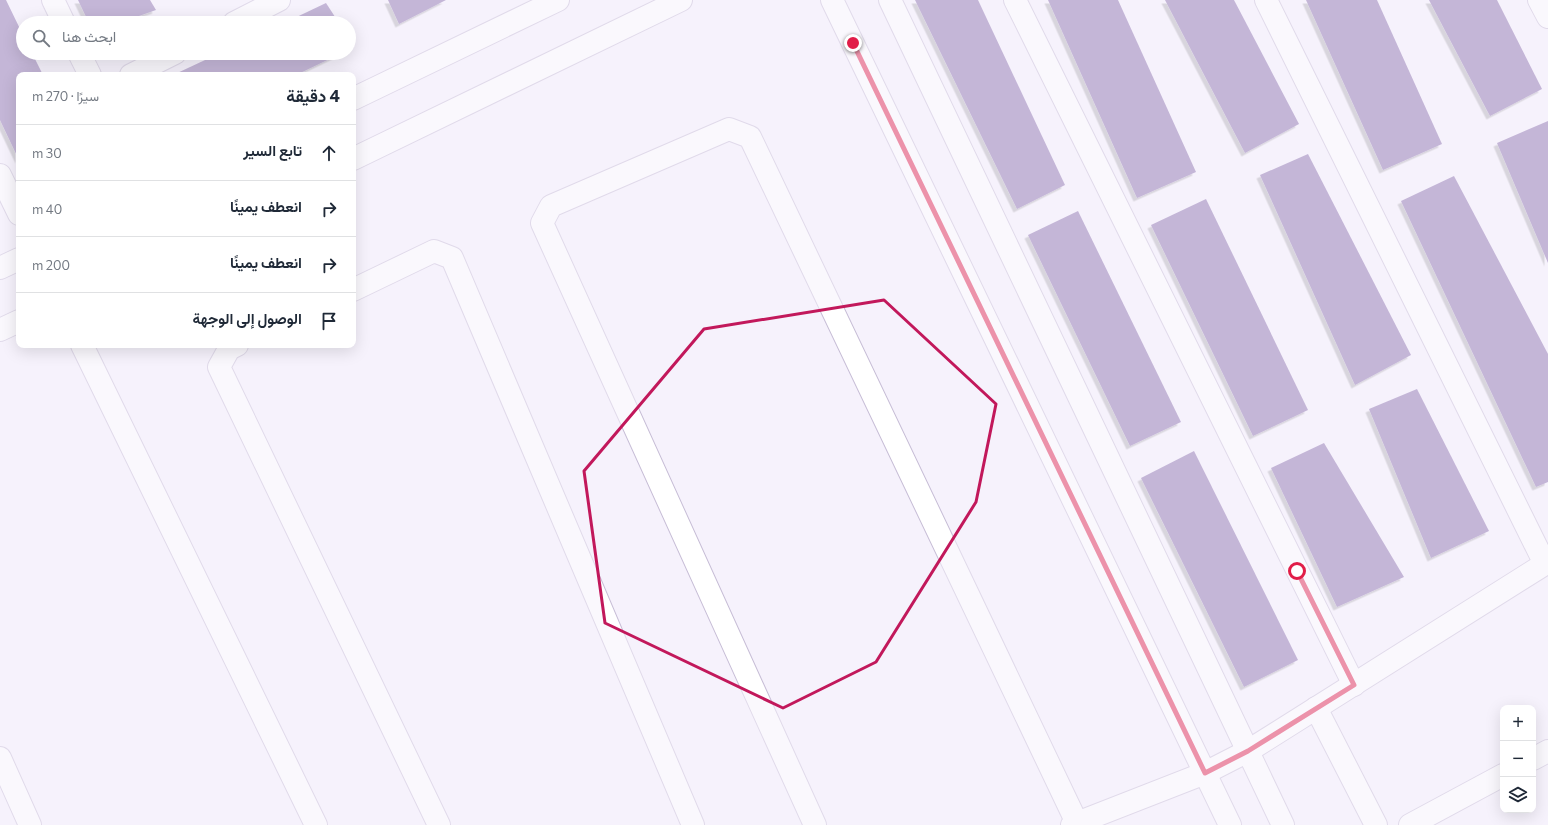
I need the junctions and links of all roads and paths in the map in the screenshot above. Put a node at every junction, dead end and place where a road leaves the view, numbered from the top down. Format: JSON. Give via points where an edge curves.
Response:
{"nodes":[{"id":1,"x":53,"y":0,"type":"edge"},
{"id":2,"x":280,"y":0,"type":"edge"},
{"id":3,"x":558,"y":0,"type":"edge"},
{"id":4,"x":681,"y":0,"type":"edge"},
{"id":5,"x":832,"y":0,"type":"edge"},
{"id":6,"x":890,"y":0,"type":"edge"},
{"id":7,"x":1015,"y":0,"type":"edge"},
{"id":8,"x":1266,"y":0,"type":"edge"},
{"id":9,"x":1539,"y":0,"type":"edge"},
{"id":10,"x":61,"y":16,"type":"edge"},
{"id":11,"x":248,"y":16,"type":"edge"},
{"id":12,"x":1548,"y":17,"type":"edge"},
{"id":13,"x":82,"y":60,"type":"edge"},
{"id":14,"x":161,"y":60,"type":"edge"},
{"id":15,"x":88,"y":72,"type":"edge"},
{"id":16,"x":137,"y":72,"type":"edge"},
{"id":17,"x":356,"y":97,"type":"edge"},
{"id":18,"x":356,"y":158,"type":"edge"},
{"id":19,"x":0,"y":175,"type":"edge"},
{"id":20,"x":16,"y":208,"type":"edge"},
{"id":21,"x":16,"y":260,"type":"edge"},
{"id":22,"x":0,"y":268,"type":"edge"},
{"id":23,"x":356,"y":289,"type":"edge"},
{"id":24,"x":16,"y":322,"type":"edge"},
{"id":25,"x":0,"y":330,"type":"edge"},
{"id":26,"x":83,"y":348,"type":"edge"},
{"id":27,"x":231,"y":348,"type":"edge"},
{"id":28,"x":1546,"y":563,"type":"edge"},
{"id":29,"x":1354,"y":685,"type":"junction"},
{"id":30,"x":1316,"y":708,"type":"junction"},
{"id":31,"x":1248,"y":751,"type":"junction"},
{"id":32,"x":1548,"y":751,"type":"edge"},
{"id":33,"x":1536,"y":757,"type":"edge"},
{"id":34,"x":0,"y":758,"type":"edge"},
{"id":35,"x":1205,"y":773,"type":"junction"},
{"id":36,"x":1500,"y":777,"type":"edge"},
{"id":37,"x":1074,"y":824,"type":"edge"},
{"id":38,"x":30,"y":825,"type":"edge"},
{"id":39,"x":316,"y":825,"type":"edge"},
{"id":40,"x":439,"y":825,"type":"edge"},
{"id":41,"x":693,"y":825,"type":"edge"},
{"id":42,"x":815,"y":825,"type":"edge"},
{"id":43,"x":1230,"y":825,"type":"edge"},
{"id":44,"x":1283,"y":825,"type":"edge"},
{"id":45,"x":1376,"y":825,"type":"edge"},
{"id":46,"x":1410,"y":825,"type":"edge"}],
"edges":[{"from":1,"to":10,"type":"street"},
{"from":2,"to":11,"type":"street"},
{"from":3,"to":17,"type":"street"},
{"from":4,"to":18,"type":"street"},
{"from":5,"to":35,"type":"street"},
{"from":6,"to":31,"type":"street"},
{"from":7,"to":29,"type":"street"},
{"from":8,"to":28,"type":"street"},
{"from":9,"to":12,"type":"street"},
{"from":13,"to":15,"type":"street"},
{"from":14,"to":16,"type":"street"},
{"from":19,"to":20,"type":"street"},
{"from":21,"to":22,"type":"street"},
{"from":23,"to":41,"type":"street","via":[[434,251],[452,258]]},
{"from":24,"to":25,"type":"street"},
{"from":26,"to":39,"type":"street"},
{"from":27,"to":40,"type":"street","via":[[219,367]]},
{"from":28,"to":29,"type":"street"},
{"from":29,"to":30,"type":"street"},
{"from":30,"to":31,"type":"street"},
{"from":30,"to":45,"type":"street"},
{"from":31,"to":35,"type":"street"},
{"from":31,"to":44,"type":"street"},
{"from":32,"to":33,"type":"street"},
{"from":34,"to":38,"type":"street"},
{"from":35,"to":37,"type":"street"},
{"from":35,"to":43,"type":"street"},
{"from":36,"to":46,"type":"street"},
{"from":37,"to":42,"type":"street","via":[[750,137],[729,129],[551,206],[542,224]]}]}
